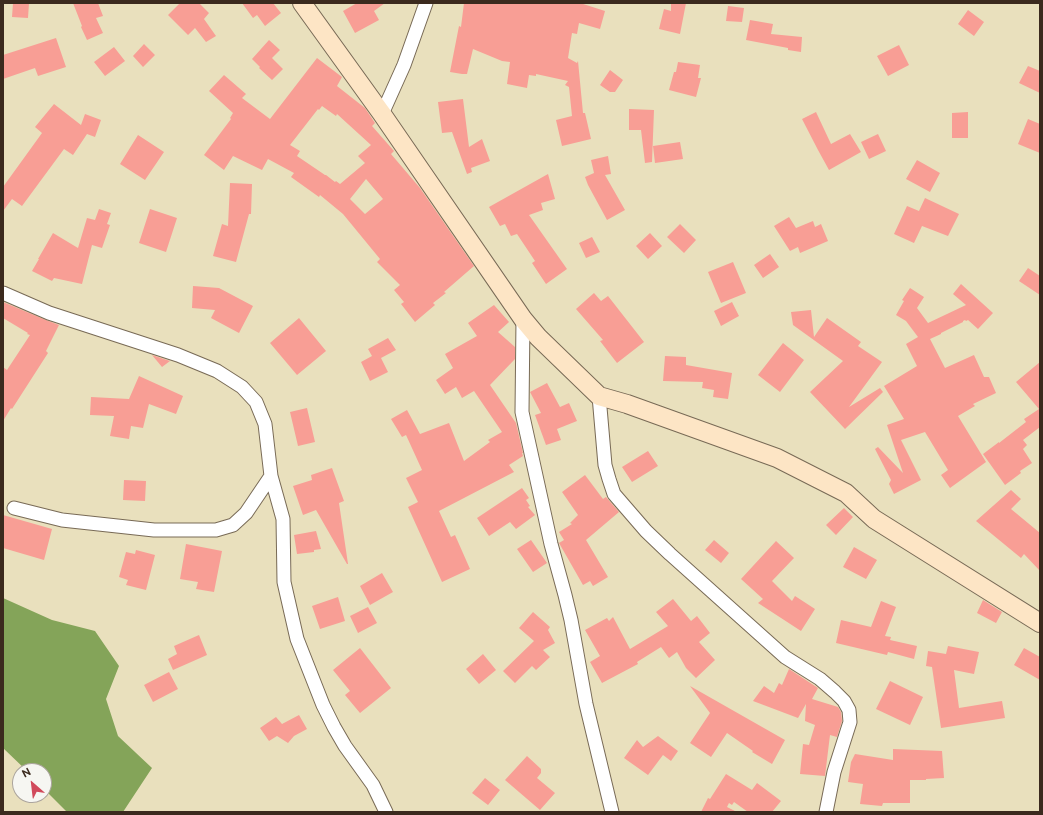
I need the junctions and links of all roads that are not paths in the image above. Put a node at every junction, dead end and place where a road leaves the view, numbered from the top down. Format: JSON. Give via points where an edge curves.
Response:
{"nodes":[{"id":1,"x":302,"y":3,"type":"edge"},
{"id":2,"x":426,"y":3,"type":"edge"},
{"id":3,"x":382,"y":114,"type":"junction"},
{"id":4,"x":3,"y":293,"type":"edge"},
{"id":5,"x":523,"y":319,"type":"junction"},
{"id":6,"x":599,"y":396,"type":"junction"},
{"id":7,"x":271,"y":476,"type":"junction"},
{"id":8,"x":14,"y":508,"type":"dead end"},
{"id":9,"x":1040,"y":623,"type":"edge"},
{"id":10,"x":386,"y":812,"type":"edge"},
{"id":11,"x":612,"y":812,"type":"edge"},
{"id":12,"x":826,"y":812,"type":"edge"}],
"edges":[{"from":1,"to":3,"type":"main road"},
{"from":2,"to":3,"type":"street","via":[[404,65]]},
{"from":3,"to":5,"type":"main road"},
{"from":4,"to":7,"type":"street","via":[[49,313],[178,355],[217,371],[242,387],[256,402],[265,424]]},
{"from":5,"to":6,"type":"main road"},
{"from":5,"to":11,"type":"street","via":[[522,412],[551,544],[571,620],[586,704]]},
{"from":6,"to":9,"type":"main road","via":[[634,406],[777,458],[846,493],[874,519]]},
{"from":6,"to":12,"type":"street","via":[[605,465],[614,494],[670,554],[785,657],[820,679],[835,692],[849,710],[850,722],[834,772]]},
{"from":7,"to":8,"type":"street","via":[[246,513],[233,525],[216,530],[154,530],[62,520]]},
{"from":7,"to":10,"type":"street","via":[[283,519],[284,582],[297,639],[334,727],[351,756],[373,785]]}]}
